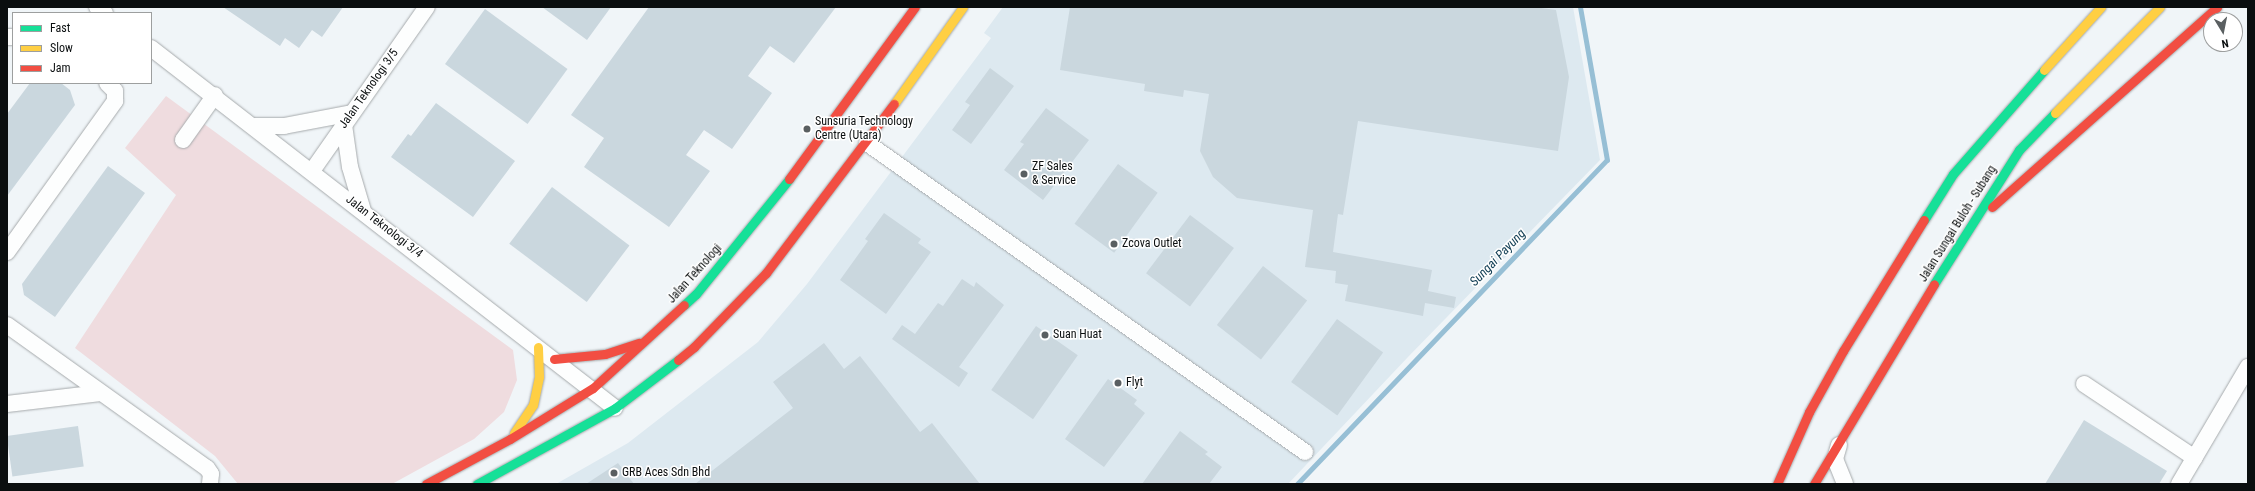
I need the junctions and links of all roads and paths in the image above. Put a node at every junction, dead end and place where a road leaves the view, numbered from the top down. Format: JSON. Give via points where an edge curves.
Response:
{"nodes":[{"id":1,"x":427,"y":7,"type":"edge"},
{"id":2,"x":915,"y":7,"type":"edge"},
{"id":3,"x":963,"y":7,"type":"edge"},
{"id":4,"x":2101,"y":7,"type":"edge"},
{"id":5,"x":2160,"y":7,"type":"edge"},
{"id":6,"x":2217,"y":7,"type":"edge"},
{"id":7,"x":152,"y":49,"type":"edge"},
{"id":8,"x":108,"y":84,"type":"edge"},
{"id":9,"x":215,"y":95,"type":"junction"},
{"id":10,"x":348,"y":119,"type":"junction"},
{"id":11,"x":255,"y":126,"type":"junction"},
{"id":12,"x":183,"y":140,"type":"dead end"},
{"id":13,"x":867,"y":143,"type":"junction"},
{"id":14,"x":312,"y":171,"type":"junction"},
{"id":15,"x":363,"y":211,"type":"junction"},
{"id":16,"x":1968,"y":229,"type":"junction"},
{"id":17,"x":7,"y":252,"type":"edge"},
{"id":18,"x":7,"y":325,"type":"edge"},
{"id":19,"x":647,"y":340,"type":"junction"},
{"id":20,"x":538,"y":347,"type":"junction"},
{"id":21,"x":554,"y":359,"type":"junction"},
{"id":22,"x":2248,"y":367,"type":"edge"},
{"id":23,"x":2084,"y":384,"type":"dead end"},
{"id":24,"x":592,"y":388,"type":"junction"},
{"id":25,"x":100,"y":394,"type":"junction"},
{"id":26,"x":7,"y":404,"type":"edge"},
{"id":27,"x":615,"y":408,"type":"junction"},
{"id":28,"x":1842,"y":434,"type":"junction"},
{"id":29,"x":510,"y":439,"type":"junction"},
{"id":30,"x":1305,"y":452,"type":"dead end"},
{"id":31,"x":2195,"y":458,"type":"junction"},
{"id":32,"x":210,"y":484,"type":"edge"},
{"id":33,"x":426,"y":484,"type":"edge"},
{"id":34,"x":477,"y":484,"type":"edge"},
{"id":35,"x":1777,"y":484,"type":"edge"},
{"id":36,"x":1814,"y":484,"type":"edge"},
{"id":37,"x":1845,"y":484,"type":"edge"},
{"id":38,"x":2179,"y":484,"type":"edge"}],
"edges":[{"from":1,"to":10,"type":"street","name":"Jalan Teknologi 3/5"},
{"from":2,"to":19,"type":"main road","name":"Jalan Teknologi","via":[[767,208],[696,294]]},
{"from":3,"to":13,"type":"main road"},
{"from":4,"to":35,"type":"main road","via":[[2014,102],[1953,174],[1843,351],[1809,412]]},
{"from":5,"to":16,"type":"main road","name":"Jalan Sungai Buloh - Subang","via":[[2019,150]]},
{"from":6,"to":16,"type":"main road"},
{"from":7,"to":9,"type":"street","name":"Jalan Teknologi 3/4"},
{"from":8,"to":17,"type":"street","via":[[115,91],[115,101]]},
{"from":9,"to":11,"type":"street","name":"Jalan Teknologi 3/4"},
{"from":9,"to":12,"type":"street"},
{"from":10,"to":11,"type":"street","via":[[284,126]]},
{"from":10,"to":14,"type":"street","name":"Jalan Teknologi 3/5"},
{"from":10,"to":15,"type":"street","via":[[350,167]]},
{"from":11,"to":14,"type":"street","name":"Jalan Teknologi 3/4"},
{"from":13,"to":27,"type":"main road","via":[[766,273],[694,347]]},
{"from":13,"to":30,"type":"street"},
{"from":14,"to":15,"type":"street","name":"Jalan Teknologi 3/4"},
{"from":15,"to":20,"type":"street","name":"Jalan Teknologi 3/4"},
{"from":16,"to":28,"type":"main road","name":"Jalan Sungai Buloh - Subang"},
{"from":18,"to":25,"type":"street"},
{"from":19,"to":21,"type":"main road","via":[[605,354]]},
{"from":19,"to":24,"type":"main road","name":"Jalan Teknologi"},
{"from":20,"to":21,"type":"street","name":"Jalan Teknologi 3/4"},
{"from":20,"to":29,"type":"main road","via":[[538,377],[533,405]]},
{"from":21,"to":24,"type":"street","name":"Jalan Teknologi 3/4"},
{"from":22,"to":31,"type":"street"},
{"from":23,"to":31,"type":"street"},
{"from":24,"to":27,"type":"street","name":"Jalan Teknologi 3/4"},
{"from":24,"to":29,"type":"main road","name":"Jalan Teknologi"},
{"from":25,"to":26,"type":"street"},
{"from":25,"to":32,"type":"street","via":[[207,468],[211,474]]},
{"from":27,"to":34,"type":"main road"},
{"from":28,"to":36,"type":"main road","name":"Jalan Sungai Buloh - Subang"},
{"from":28,"to":37,"type":"street","via":[[1835,459]]},
{"from":29,"to":33,"type":"main road","name":"Jalan Teknologi"},
{"from":31,"to":38,"type":"street"}]}
